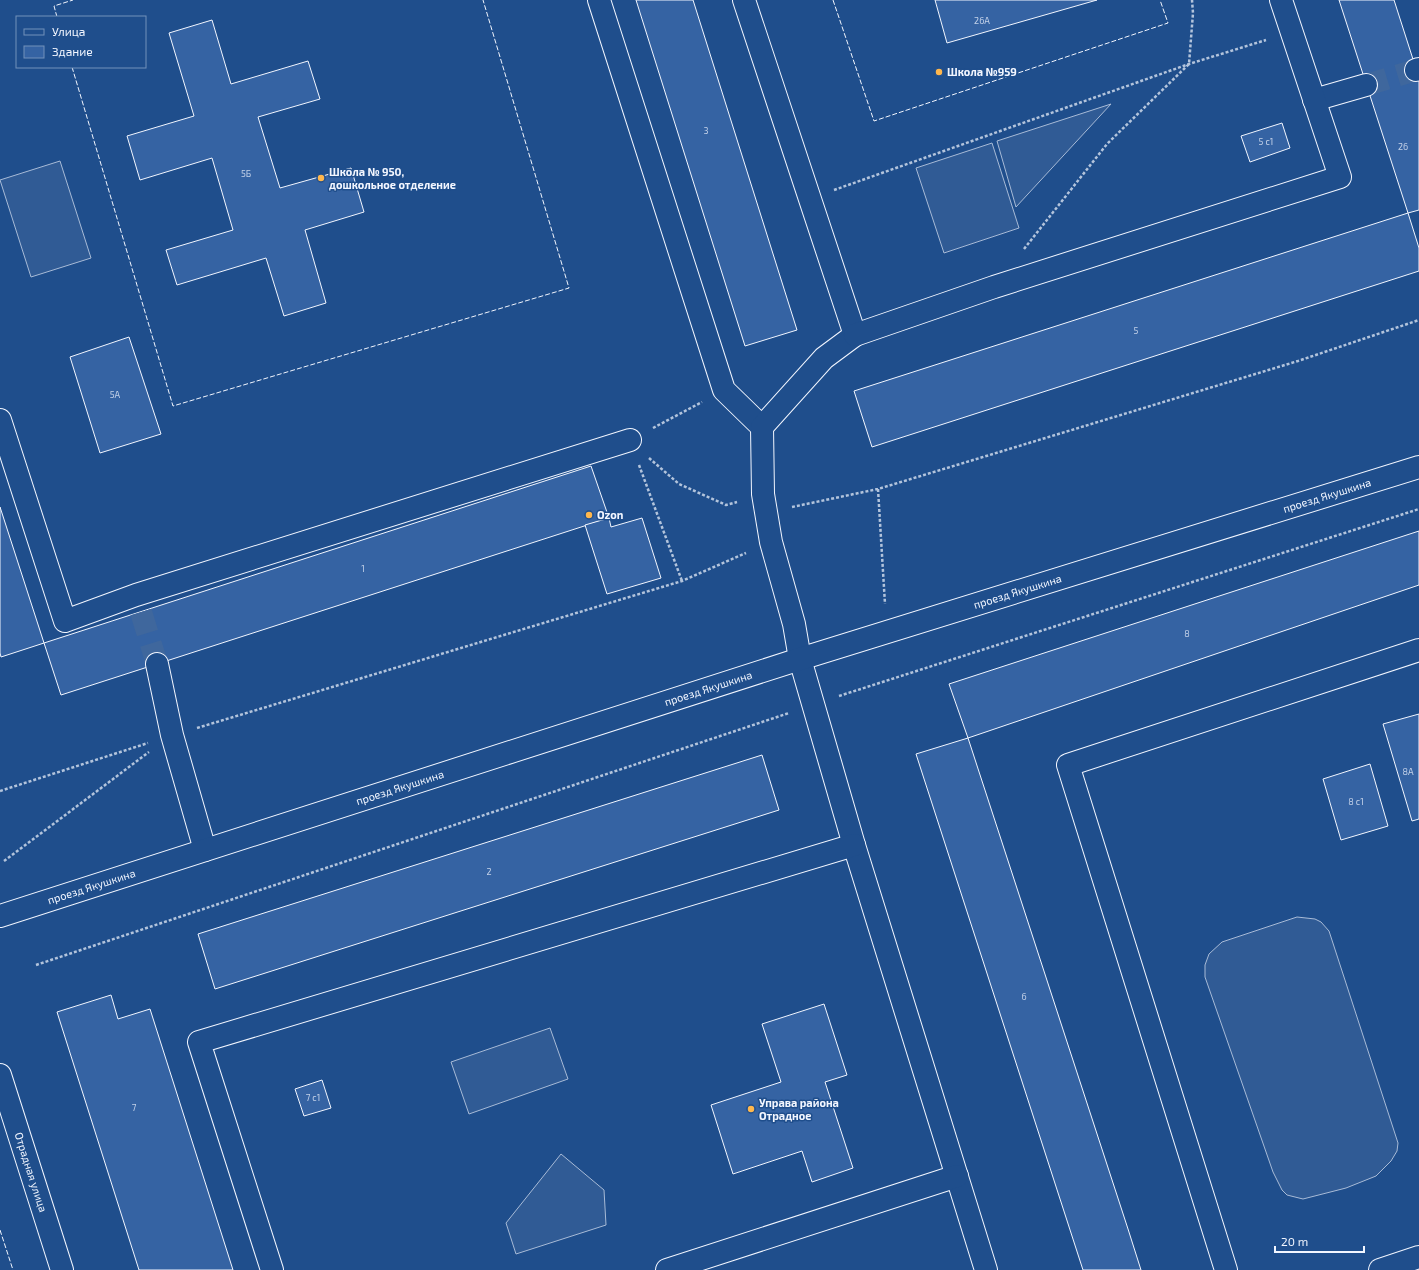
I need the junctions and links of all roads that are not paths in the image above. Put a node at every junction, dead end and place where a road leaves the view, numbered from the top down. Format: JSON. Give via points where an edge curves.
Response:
{"nodes":[{"id":1,"x":599,"y":0,"type":"edge"},
{"id":2,"x":744,"y":0,"type":"edge"},
{"id":3,"x":1281,"y":0,"type":"edge"},
{"id":4,"x":1366,"y":85,"type":"tunnel mouth"},
{"id":5,"x":1314,"y":100,"type":"junction"},
{"id":6,"x":855,"y":335,"type":"junction"},
{"id":7,"x":0,"y":420,"type":"edge"},
{"id":8,"x":762,"y":427,"type":"junction"},
{"id":9,"x":630,"y":440,"type":"road end"},
{"id":10,"x":1419,"y":466,"type":"edge"},
{"id":11,"x":1419,"y":650,"type":"edge"},
{"id":12,"x":800,"y":659,"type":"junction"},
{"id":13,"x":157,"y":664,"type":"tunnel mouth"},
{"id":14,"x":854,"y":845,"type":"junction"},
{"id":15,"x":205,"y":850,"type":"junction"},
{"id":16,"x":0,"y":916,"type":"edge"},
{"id":17,"x":0,"y":1075,"type":"edge"},
{"id":18,"x":957,"y":1176,"type":"junction"},
{"id":19,"x":1419,"y":1257,"type":"edge"},
{"id":20,"x":62,"y":1270,"type":"edge"},
{"id":21,"x":272,"y":1270,"type":"edge"},
{"id":22,"x":667,"y":1270,"type":"edge"},
{"id":23,"x":986,"y":1270,"type":"edge"},
{"id":24,"x":1226,"y":1270,"type":"edge"},
{"id":25,"x":1380,"y":1270,"type":"edge"}],
"edges":[{"from":1,"to":8,"type":"street","via":[[724,390]]},
{"from":2,"to":6,"type":"street"},
{"from":3,"to":5,"type":"street"},
{"from":4,"to":5,"type":"street"},
{"from":5,"to":6,"type":"street","via":[[1340,177]]},
{"from":6,"to":8,"type":"street","via":[[824,358]]},
{"from":7,"to":9,"type":"street","via":[[65,621],[139,604]]},
{"from":8,"to":12,"type":"street","via":[[765,503],[771,542],[794,624]]},
{"from":10,"to":12,"type":"street","name":"проезд Якушкина"},
{"from":11,"to":24,"type":"street","via":[[1068,765]]},
{"from":12,"to":14,"type":"street"},
{"from":12,"to":15,"type":"street","name":"проезд Якушкина"},
{"from":13,"to":15,"type":"street","via":[[172,735]]},
{"from":14,"to":18,"type":"street"},
{"from":14,"to":21,"type":"street","via":[[200,1042]]},
{"from":15,"to":16,"type":"street","name":"проезд Якушкина"},
{"from":17,"to":20,"type":"street","name":"Отрадная улица"},
{"from":18,"to":22,"type":"street"},
{"from":18,"to":23,"type":"street"},
{"from":19,"to":25,"type":"street"}]}
